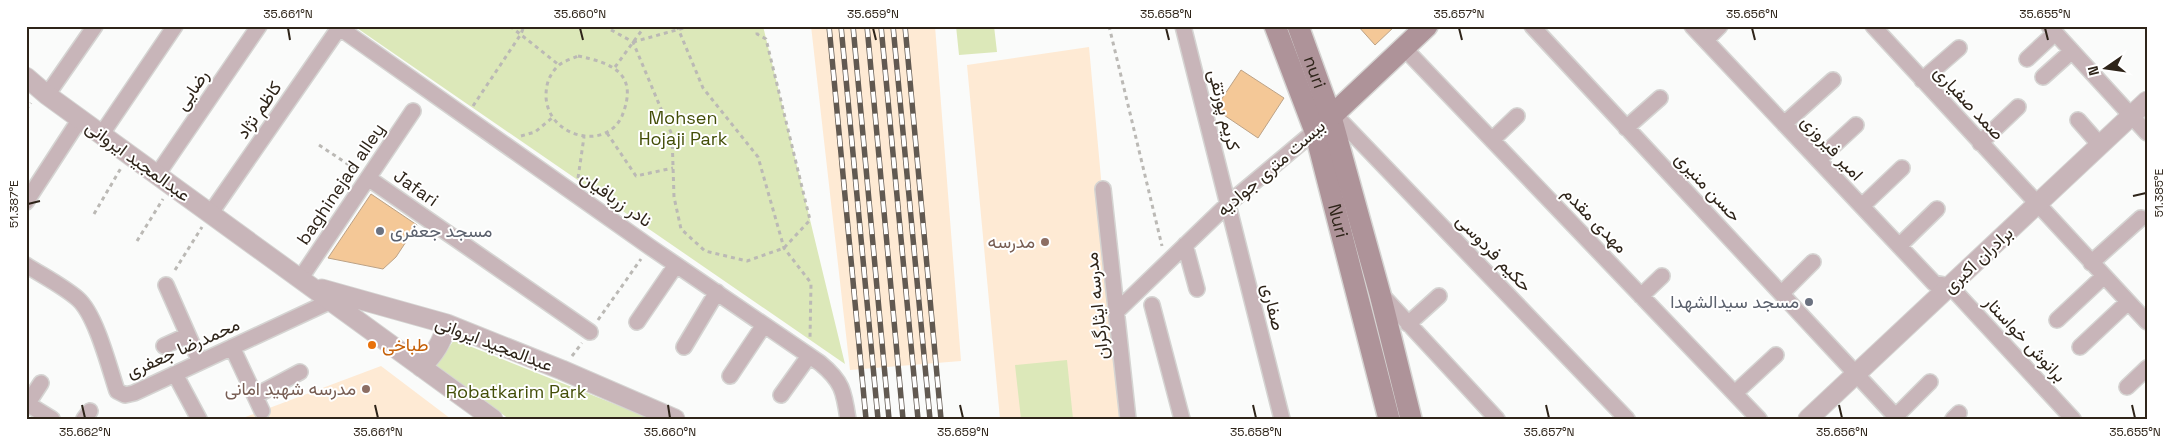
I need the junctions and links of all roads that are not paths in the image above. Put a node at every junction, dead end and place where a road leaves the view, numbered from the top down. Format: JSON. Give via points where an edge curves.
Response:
{"nodes":[{"id":1,"x":95,"y":26,"type":"edge"},
{"id":2,"x":175,"y":26,"type":"edge"},
{"id":3,"x":258,"y":26,"type":"edge"},
{"id":4,"x":1183,"y":26,"type":"edge"},
{"id":5,"x":1275,"y":26,"type":"edge"},
{"id":6,"x":1298,"y":26,"type":"edge"},
{"id":7,"x":1532,"y":26,"type":"edge"},
{"id":8,"x":1692,"y":26,"type":"edge"},
{"id":9,"x":1720,"y":26,"type":"edge"},
{"id":10,"x":1873,"y":26,"type":"edge"},
{"id":11,"x":338,"y":27,"type":"edge"},
{"id":12,"x":1420,"y":29,"type":"edge"},
{"id":13,"x":2052,"y":29,"type":"edge"},
{"id":14,"x":1706,"y":40,"type":"junction"},
{"id":15,"x":1404,"y":48,"type":"junction"},
{"id":16,"x":1959,"y":48,"type":"dead end"},
{"id":17,"x":2072,"y":52,"type":"junction"},
{"id":18,"x":2027,"y":59,"type":"dead end"},
{"id":19,"x":26,"y":77,"type":"edge"},
{"id":20,"x":2043,"y":77,"type":"dead end"},
{"id":21,"x":1832,"y":80,"type":"dead end"},
{"id":22,"x":1922,"y":80,"type":"junction"},
{"id":23,"x":38,"y":91,"type":"edge"},
{"id":24,"x":1660,"y":98,"type":"dead end"},
{"id":25,"x":2147,"y":101,"type":"edge"},
{"id":26,"x":2018,"y":107,"type":"dead end"},
{"id":27,"x":413,"y":111,"type":"dead end"},
{"id":28,"x":2132,"y":115,"type":"junction"},
{"id":29,"x":1332,"y":116,"type":"junction"},
{"id":30,"x":1517,"y":116,"type":"dead end"},
{"id":31,"x":80,"y":119,"type":"junction"},
{"id":32,"x":2078,"y":120,"type":"dead end"},
{"id":33,"x":1784,"y":124,"type":"junction"},
{"id":34,"x":1856,"y":126,"type":"dead end"},
{"id":35,"x":1626,"y":128,"type":"junction"},
{"id":36,"x":1315,"y":131,"type":"junction"},
{"id":37,"x":2147,"y":133,"type":"edge"},
{"id":38,"x":102,"y":135,"type":"junction"},
{"id":39,"x":1492,"y":140,"type":"junction"},
{"id":40,"x":1980,"y":142,"type":"junction"},
{"id":41,"x":2100,"y":145,"type":"junction"},
{"id":42,"x":1818,"y":160,"type":"junction"},
{"id":43,"x":1902,"y":168,"type":"dead end"},
{"id":44,"x":368,"y":178,"type":"junction"},
{"id":45,"x":164,"y":180,"type":"junction"},
{"id":46,"x":1103,"y":189,"type":"dead end"},
{"id":47,"x":26,"y":202,"type":"edge"},
{"id":48,"x":1228,"y":204,"type":"junction"},
{"id":49,"x":2037,"y":205,"type":"junction"},
{"id":50,"x":1862,"y":206,"type":"junction"},
{"id":51,"x":1937,"y":209,"type":"dead end"},
{"id":52,"x":210,"y":214,"type":"junction"},
{"id":53,"x":2141,"y":218,"type":"dead end"},
{"id":54,"x":1185,"y":245,"type":"junction"},
{"id":55,"x":1899,"y":246,"type":"junction"},
{"id":56,"x":1813,"y":262,"type":"dead end"},
{"id":57,"x":2091,"y":263,"type":"junction"},
{"id":58,"x":26,"y":265,"type":"edge"},
{"id":59,"x":676,"y":265,"type":"junction"},
{"id":60,"x":1662,"y":276,"type":"dead end"},
{"id":61,"x":2104,"y":276,"type":"junction"},
{"id":62,"x":304,"y":282,"type":"junction"},
{"id":63,"x":166,"y":286,"type":"dead end"},
{"id":64,"x":1950,"y":286,"type":"junction"},
{"id":65,"x":1197,"y":289,"type":"dead end"},
{"id":66,"x":717,"y":292,"type":"junction"},
{"id":67,"x":1782,"y":293,"type":"junction"},
{"id":68,"x":1380,"y":294,"type":"junction"},
{"id":69,"x":1439,"y":296,"type":"dead end"},
{"id":70,"x":1641,"y":296,"type":"junction"},
{"id":71,"x":331,"y":302,"type":"junction"},
{"id":72,"x":2128,"y":302,"type":"junction"},
{"id":73,"x":1152,"y":305,"type":"dead end"},
{"id":74,"x":1116,"y":312,"type":"junction"},
{"id":75,"x":2057,"y":320,"type":"dead end"},
{"id":76,"x":637,"y":322,"type":"dead end"},
{"id":77,"x":2147,"y":322,"type":"edge"},
{"id":78,"x":447,"y":324,"type":"junction"},
{"id":79,"x":1408,"y":324,"type":"junction"},
{"id":80,"x":764,"y":325,"type":"junction"},
{"id":81,"x":590,"y":332,"type":"road end"},
{"id":82,"x":188,"y":335,"type":"junction"},
{"id":83,"x":164,"y":346,"type":"dead end"},
{"id":84,"x":232,"y":347,"type":"junction"},
{"id":85,"x":684,"y":347,"type":"dead end"},
{"id":86,"x":2080,"y":347,"type":"dead end"},
{"id":87,"x":1776,"y":355,"type":"dead end"},
{"id":88,"x":809,"y":356,"type":"junction"},
{"id":89,"x":200,"y":362,"type":"junction"},
{"id":90,"x":421,"y":367,"type":"junction"},
{"id":91,"x":2147,"y":368,"type":"edge"},
{"id":92,"x":300,"y":372,"type":"dead end"},
{"id":93,"x":175,"y":374,"type":"junction"},
{"id":94,"x":1856,"y":374,"type":"junction"},
{"id":95,"x":730,"y":376,"type":"dead end"},
{"id":96,"x":1930,"y":382,"type":"dead end"},
{"id":97,"x":41,"y":384,"type":"dead end"},
{"id":98,"x":2127,"y":387,"type":"dead end"},
{"id":99,"x":1735,"y":393,"type":"junction"},
{"id":100,"x":255,"y":396,"type":"junction"},
{"id":101,"x":781,"y":396,"type":"dead end"},
{"id":102,"x":27,"y":404,"type":"edge"},
{"id":103,"x":262,"y":411,"type":"dead end"},
{"id":104,"x":194,"y":417,"type":"edge"},
{"id":105,"x":1897,"y":418,"type":"edge"},
{"id":106,"x":52,"y":419,"type":"edge"},
{"id":107,"x":493,"y":419,"type":"edge"},
{"id":108,"x":675,"y":419,"type":"edge"},
{"id":109,"x":848,"y":419,"type":"edge"},
{"id":110,"x":1128,"y":419,"type":"edge"},
{"id":111,"x":1182,"y":419,"type":"edge"},
{"id":112,"x":1282,"y":419,"type":"edge"},
{"id":113,"x":1389,"y":419,"type":"edge"},
{"id":114,"x":1411,"y":419,"type":"edge"},
{"id":115,"x":1497,"y":419,"type":"edge"},
{"id":116,"x":1627,"y":419,"type":"edge"},
{"id":117,"x":1759,"y":419,"type":"edge"},
{"id":118,"x":1808,"y":419,"type":"edge"},
{"id":119,"x":2073,"y":419,"type":"edge"}],
"edges":[{"from":1,"to":23,"type":"street"},
{"from":2,"to":38,"type":"street"},
{"from":3,"to":45,"type":"street","name":"رضایی"},
{"from":4,"to":48,"type":"street","name":"کریم پورتقی"},
{"from":5,"to":36,"type":"main road","name":"Nuri"},
{"from":6,"to":29,"type":"main road","name":"nuri"},
{"from":7,"to":35,"type":"street","name":"حسن منیری"},
{"from":8,"to":14,"type":"street","name":"امیر فیروزی"},
{"from":9,"to":14,"type":"street"},
{"from":10,"to":22,"type":"street","name":"صمد صفیاری"},
{"from":11,"to":52,"type":"street","name":"کاظم نژاد"},
{"from":11,"to":59,"type":"street","name":"نادر زربافیان"},
{"from":12,"to":15,"type":"main road","name":"بیست متری جوادیه"},
{"from":13,"to":17,"type":"street"},
{"from":13,"to":18,"type":"street"},
{"from":14,"to":33,"type":"street","name":"امیر فیروزی"},
{"from":15,"to":29,"type":"main road","name":"بیست متری جوادیه"},
{"from":15,"to":39,"type":"street","name":"مهدی مقدم"},
{"from":16,"to":22,"type":"street"},
{"from":17,"to":20,"type":"street"},
{"from":17,"to":28,"type":"street"},
{"from":19,"to":23,"type":"street","name":"عبدالمجید ایروانی"},
{"from":21,"to":33,"type":"street"},
{"from":22,"to":40,"type":"street","name":"صمد صفیاری"},
{"from":23,"to":31,"type":"street","name":"عبدالمجید ایروانی"},
{"from":24,"to":35,"type":"street"},
{"from":25,"to":28,"type":"street","name":"برادران اکبری"},
{"from":26,"to":40,"type":"street"},
{"from":27,"to":44,"type":"street","name":"baghinejad alley"},
{"from":28,"to":37,"type":"street"},
{"from":28,"to":41,"type":"street","name":"برادران اکبری"},
{"from":29,"to":36,"type":"main road","name":"بیست متری جوادیه"},
{"from":29,"to":68,"type":"main road","name":"Nuri"},
{"from":29,"to":116,"type":"street","name":"حکیم فردوسی"},
{"from":30,"to":39,"type":"street"},
{"from":31,"to":38,"type":"street","name":"عبدالمجید ایروانی"},
{"from":31,"to":47,"type":"street"},
{"from":32,"to":41,"type":"street"},
{"from":33,"to":42,"type":"street","name":"امیر فیروزی"},
{"from":34,"to":42,"type":"street"},
{"from":35,"to":67,"type":"street","name":"حسن منیری"},
{"from":36,"to":48,"type":"street","name":"بیست متری جوادیه"},
{"from":36,"to":113,"type":"main road","name":"Nuri"},
{"from":38,"to":45,"type":"street","name":"عبدالمجید ایروانی"},
{"from":39,"to":70,"type":"street","name":"مهدی مقدم"},
{"from":40,"to":49,"type":"street","name":"صمد صفیاری"},
{"from":41,"to":49,"type":"street","name":"برادران اکبری"},
{"from":42,"to":50,"type":"street","name":"امیر فیروزی"},
{"from":43,"to":50,"type":"street"},
{"from":44,"to":62,"type":"street","name":"baghinejad alley"},
{"from":44,"to":81,"type":"street","name":"Jafari"},
{"from":45,"to":52,"type":"street","name":"عبدالمجید ایروانی"},
{"from":46,"to":74,"type":"street","name":"مدرسه ایثارگران"},
{"from":48,"to":54,"type":"street","name":"بیست متری جوادیه"},
{"from":48,"to":112,"type":"street","name":"صفاری"},
{"from":49,"to":57,"type":"street","name":"صمد صفیاری"},
{"from":49,"to":64,"type":"street","name":"برادران اکبری"},
{"from":50,"to":55,"type":"street","name":"امیر فیروزی"},
{"from":51,"to":55,"type":"street"},
{"from":52,"to":62,"type":"street","name":"عبدالمجید ایروانی"},
{"from":53,"to":57,"type":"street"},
{"from":54,"to":65,"type":"street"},
{"from":54,"to":74,"type":"street","name":"بیست متری جوادیه"},
{"from":55,"to":64,"type":"street","name":"امیر فیروزی","via":[[1934,283]]},
{"from":56,"to":67,"type":"street"},
{"from":57,"to":61,"type":"street","name":"صمد صفیاری"},
{"from":58,"to":93,"type":"street","name":"محمدرضا جعفری","via":[[78,299],[85,308],[92,319],[117,391],[125,395],[134,393]]},
{"from":59,"to":66,"type":"street","name":"نادر زربافیان"},
{"from":59,"to":76,"type":"street"},
{"from":60,"to":70,"type":"street"},
{"from":61,"to":72,"type":"street","name":"صمد صفیاری"},
{"from":61,"to":75,"type":"street"},
{"from":62,"to":71,"type":"street","name":"عبدالمجید ایروانی"},
{"from":62,"to":78,"type":"street","name":"عبدالمجید ایروانی"},
{"from":63,"to":82,"type":"street"},
{"from":64,"to":94,"type":"street","name":"برادران اکبری"},
{"from":64,"to":119,"type":"street","name":"برانوش خواستار"},
{"from":66,"to":80,"type":"street","name":"نادر زربافیان"},
{"from":66,"to":85,"type":"street"},
{"from":67,"to":94,"type":"street","name":"حسن منیری"},
{"from":68,"to":79,"type":"street"},
{"from":68,"to":114,"type":"main road","name":"Nuri"},
{"from":69,"to":79,"type":"street"},
{"from":70,"to":99,"type":"street","name":"مهدی مقدم"},
{"from":71,"to":84,"type":"street","name":"محمدرضا جعفری"},
{"from":71,"to":90,"type":"street","name":"عبدالمجید ایروانی"},
{"from":72,"to":77,"type":"street","name":"صمد صفیاری"},
{"from":72,"to":86,"type":"street"},
{"from":73,"to":111,"type":"street"},
{"from":74,"to":110,"type":"street","name":"مدرسه ایثارگران"},
{"from":78,"to":90,"type":"street","via":[[434,355]]},
{"from":78,"to":108,"type":"street","name":"عبدالمجید ایروانی"},
{"from":79,"to":115,"type":"street"},
{"from":80,"to":88,"type":"street","name":"نادر زربافیان"},
{"from":80,"to":95,"type":"street"},
{"from":82,"to":83,"type":"street"},
{"from":82,"to":89,"type":"street"},
{"from":84,"to":89,"type":"street","name":"محمدرضا جعفری"},
{"from":84,"to":100,"type":"street"},
{"from":87,"to":99,"type":"street"},
{"from":88,"to":101,"type":"street"},
{"from":88,"to":109,"type":"street","name":"نادر زربافیان","via":[[835,375],[840,383]]},
{"from":89,"to":93,"type":"street","name":"محمدرضا جعفری"},
{"from":90,"to":107,"type":"street","name":"عبدالمجید ایروانی"},
{"from":91,"to":98,"type":"street"},
{"from":92,"to":100,"type":"street"},
{"from":93,"to":104,"type":"street"},
{"from":94,"to":105,"type":"street","name":"حسن منیری"},
{"from":94,"to":118,"type":"street","name":"برادران اکبری"},
{"from":96,"to":105,"type":"street"},
{"from":97,"to":102,"type":"street"},
{"from":99,"to":117,"type":"street","name":"مهدی مقدم"},
{"from":100,"to":103,"type":"street"},
{"from":102,"to":106,"type":"street"}]}
